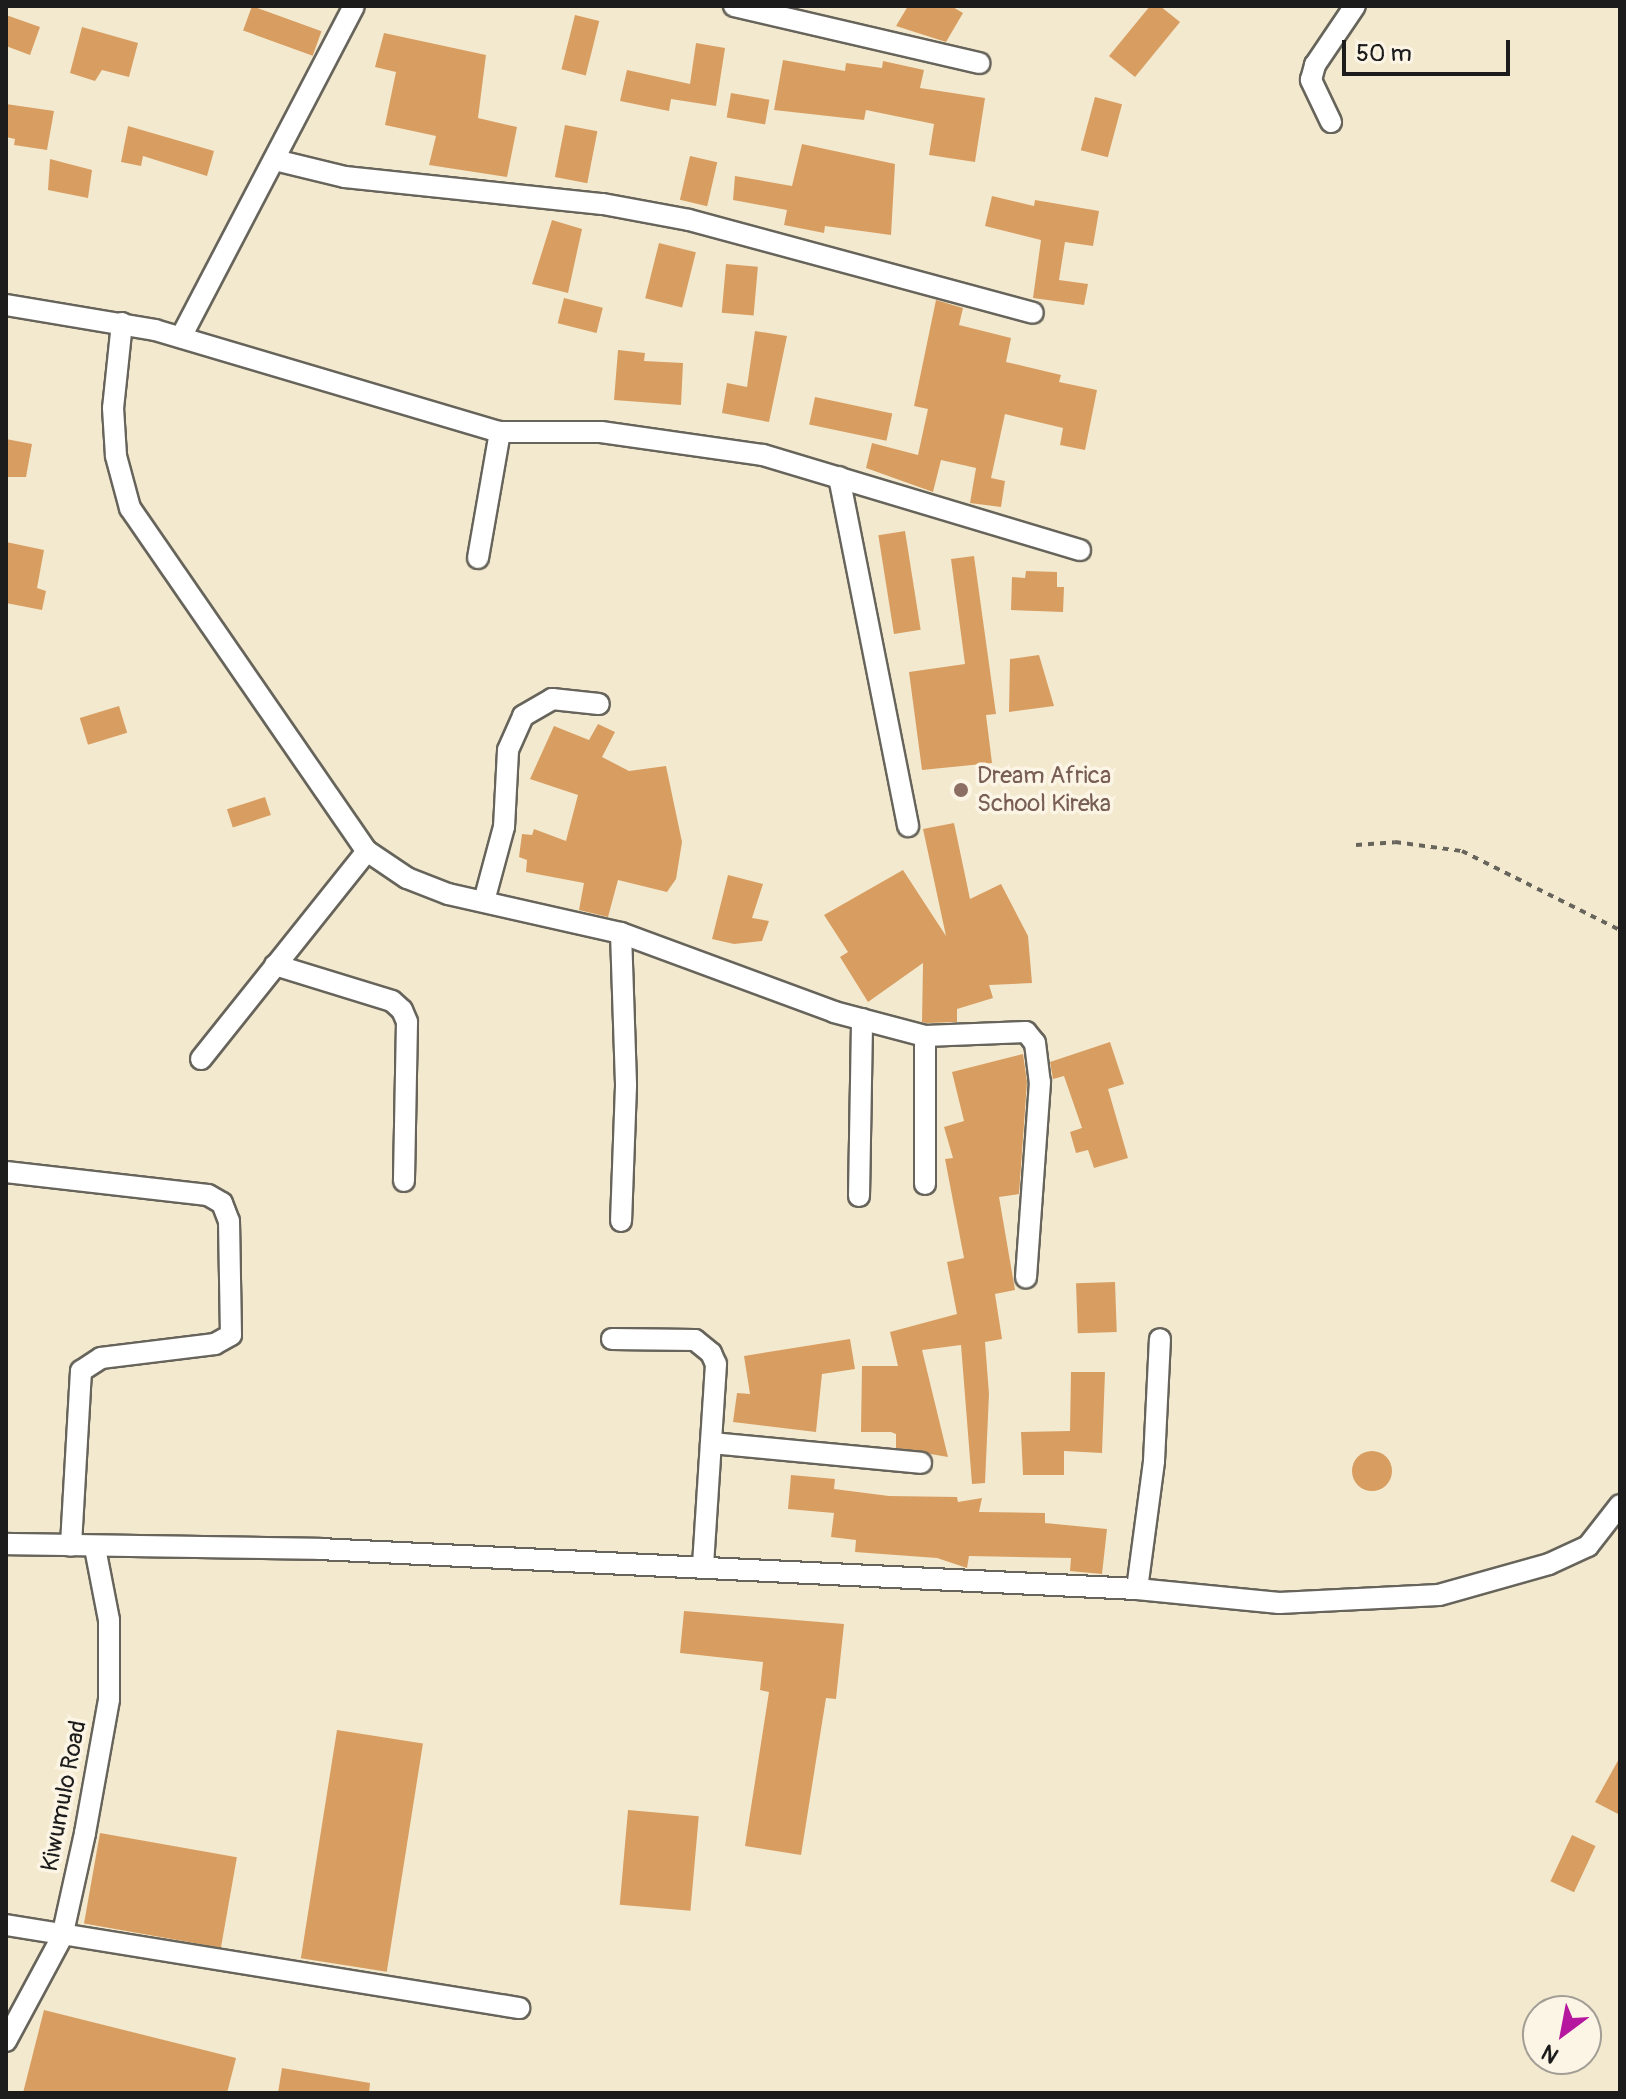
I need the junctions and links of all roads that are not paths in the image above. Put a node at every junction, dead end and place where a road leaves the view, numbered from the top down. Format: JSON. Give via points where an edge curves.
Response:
{"nodes":[{"id":1,"x":354,"y":6,"type":"edge"},
{"id":2,"x":734,"y":6,"type":"edge"},
{"id":3,"x":1355,"y":6,"type":"edge"},
{"id":4,"x":979,"y":63,"type":"dead end"},
{"id":5,"x":1331,"y":122,"type":"dead end"},
{"id":6,"x":275,"y":160,"type":"junction"},
{"id":7,"x":6,"y":305,"type":"edge"},
{"id":8,"x":1033,"y":313,"type":"dead end"},
{"id":9,"x":122,"y":323,"type":"junction"},
{"id":10,"x":181,"y":337,"type":"junction"},
{"id":11,"x":500,"y":432,"type":"junction"},
{"id":12,"x":839,"y":477,"type":"junction"},
{"id":13,"x":1080,"y":550,"type":"dead end"},
{"id":14,"x":478,"y":558,"type":"dead end"},
{"id":15,"x":599,"y":704,"type":"dead end"},
{"id":16,"x":908,"y":826,"type":"dead end"},
{"id":17,"x":367,"y":851,"type":"junction"},
{"id":18,"x":484,"y":901,"type":"junction"},
{"id":19,"x":621,"y":933,"type":"junction"},
{"id":20,"x":275,"y":965,"type":"junction"},
{"id":21,"x":862,"y":1019,"type":"junction"},
{"id":22,"x":925,"y":1036,"type":"junction"},
{"id":23,"x":201,"y":1059,"type":"dead end"},
{"id":24,"x":6,"y":1172,"type":"edge"},
{"id":25,"x":404,"y":1181,"type":"dead end"},
{"id":26,"x":925,"y":1184,"type":"dead end"},
{"id":27,"x":859,"y":1196,"type":"dead end"},
{"id":28,"x":621,"y":1221,"type":"dead end"},
{"id":29,"x":1026,"y":1278,"type":"dead end"},
{"id":30,"x":612,"y":1339,"type":"dead end"},
{"id":31,"x":1160,"y":1339,"type":"dead end"},
{"id":32,"x":711,"y":1443,"type":"junction"},
{"id":33,"x":921,"y":1463,"type":"dead end"},
{"id":34,"x":1620,"y":1505,"type":"edge"},
{"id":35,"x":6,"y":1544,"type":"edge"},
{"id":36,"x":71,"y":1546,"type":"junction"},
{"id":37,"x":95,"y":1548,"type":"junction"},
{"id":38,"x":703,"y":1567,"type":"junction"},
{"id":39,"x":1137,"y":1589,"type":"junction"},
{"id":40,"x":6,"y":1925,"type":"edge"},
{"id":41,"x":62,"y":1937,"type":"junction"},
{"id":42,"x":519,"y":2008,"type":"dead end"},
{"id":43,"x":12,"y":2017,"type":"edge"},
{"id":44,"x":6,"y":2041,"type":"edge"}],
"edges":[{"from":1,"to":6,"type":"street"},
{"from":2,"to":4,"type":"street"},
{"from":3,"to":5,"type":"street","via":[[1315,65],[1311,80]]},
{"from":6,"to":8,"type":"street","via":[[345,177],[603,204],[689,220]]},
{"from":6,"to":10,"type":"street"},
{"from":7,"to":9,"type":"street"},
{"from":9,"to":10,"type":"street"},
{"from":9,"to":17,"type":"street","via":[[113,408],[116,456],[130,508]]},
{"from":10,"to":11,"type":"street"},
{"from":11,"to":12,"type":"street","via":[[601,432],[674,440],[763,455]]},
{"from":11,"to":14,"type":"street"},
{"from":12,"to":13,"type":"street"},
{"from":12,"to":16,"type":"street"},
{"from":15,"to":18,"type":"street","via":[[552,699],[523,716],[508,750],[504,827]]},
{"from":17,"to":18,"type":"street","via":[[407,878]]},
{"from":17,"to":20,"type":"street"},
{"from":18,"to":19,"type":"street"},
{"from":19,"to":21,"type":"street"},
{"from":19,"to":28,"type":"street","via":[[626,1086]]},
{"from":20,"to":23,"type":"street"},
{"from":20,"to":25,"type":"street","via":[[392,1001],[402,1010],[407,1022]]},
{"from":21,"to":22,"type":"street"},
{"from":21,"to":27,"type":"street"},
{"from":22,"to":26,"type":"street"},
{"from":22,"to":29,"type":"street","via":[[1026,1032],[1035,1043],[1040,1082]]},
{"from":24,"to":36,"type":"street","via":[[208,1195],[222,1203],[229,1221],[231,1335],[215,1344],[101,1358],[81,1371]]},
{"from":30,"to":32,"type":"street","via":[[695,1340],[711,1353],[716,1364]]},
{"from":31,"to":39,"type":"street","via":[[1154,1461]]},
{"from":32,"to":33,"type":"street"},
{"from":32,"to":38,"type":"street"},
{"from":34,"to":39,"type":"street","via":[[1600,1533],[1571,1556],[1439,1595],[1279,1603]]},
{"from":35,"to":36,"type":"street"},
{"from":36,"to":37,"type":"street"},
{"from":37,"to":38,"type":"street","via":[[319,1549]]},
{"from":37,"to":41,"type":"street","name":"Kiwumulo Road","via":[[109,1620],[109,1699]]},
{"from":38,"to":39,"type":"street"},
{"from":40,"to":41,"type":"street"},
{"from":41,"to":42,"type":"street"},
{"from":41,"to":43,"type":"street","name":"Kiwumulo Road"},
{"from":43,"to":44,"type":"street","name":"Kiwumulo Road"}]}
